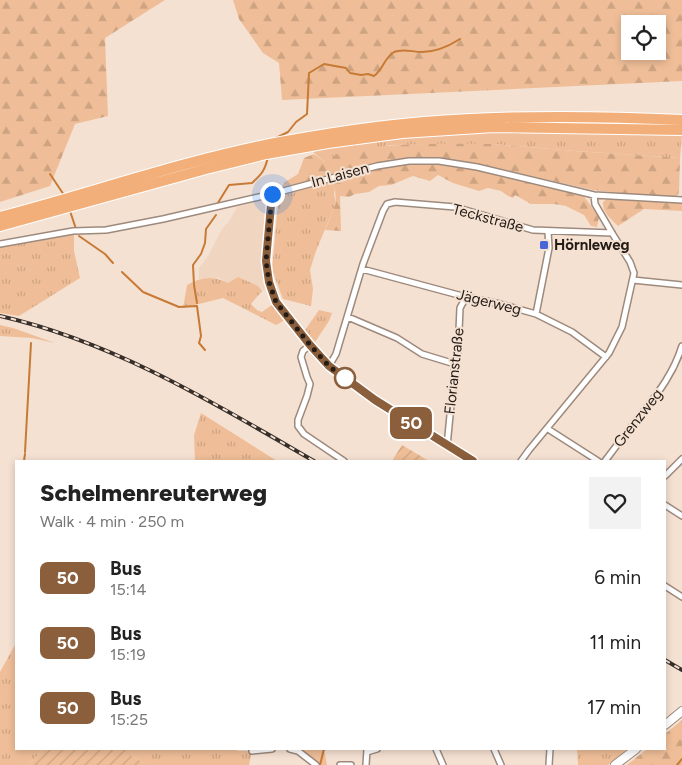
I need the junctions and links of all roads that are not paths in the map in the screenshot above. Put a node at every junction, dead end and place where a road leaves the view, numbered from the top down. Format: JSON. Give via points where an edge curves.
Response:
{"nodes":[{"id":1,"x":682,"y":120,"type":"edge"},
{"id":2,"x":682,"y":130,"type":"edge"},
{"id":3,"x":314,"y":141,"type":"junction"},
{"id":4,"x":272,"y":194,"type":"junction"},
{"id":5,"x":594,"y":194,"type":"junction"},
{"id":6,"x":682,"y":200,"type":"edge"},
{"id":7,"x":53,"y":207,"type":"junction"},
{"id":8,"x":0,"y":217,"type":"edge"},
{"id":9,"x":0,"y":226,"type":"edge"},
{"id":10,"x":548,"y":232,"type":"junction"},
{"id":11,"x":612,"y":233,"type":"junction"},
{"id":12,"x":0,"y":244,"type":"edge"},
{"id":13,"x":362,"y":269,"type":"junction"},
{"id":14,"x":633,"y":280,"type":"junction"},
{"id":15,"x":682,"y":285,"type":"edge"},
{"id":16,"x":466,"y":297,"type":"junction"},
{"id":17,"x":536,"y":314,"type":"junction"},
{"id":18,"x":348,"y":317,"type":"junction"},
{"id":19,"x":310,"y":345,"type":"junction"},
{"id":20,"x":682,"y":346,"type":"edge"},
{"id":21,"x":606,"y":357,"type":"junction"},
{"id":22,"x":455,"y":364,"type":"junction"},
{"id":23,"x":329,"y":366,"type":"junction"},
{"id":24,"x":548,"y":429,"type":"junction"},
{"id":25,"x":447,"y":446,"type":"junction"},
{"id":26,"x":682,"y":459,"type":"edge"},
{"id":27,"x":343,"y":460,"type":"edge"},
{"id":28,"x":471,"y":460,"type":"edge"},
{"id":29,"x":522,"y":460,"type":"edge"},
{"id":30,"x":596,"y":460,"type":"edge"},
{"id":31,"x":606,"y":460,"type":"edge"},
{"id":32,"x":666,"y":475,"type":"edge"},
{"id":33,"x":666,"y":506,"type":"edge"},
{"id":34,"x":682,"y":516,"type":"edge"},
{"id":35,"x":666,"y":587,"type":"edge"},
{"id":36,"x":682,"y":597,"type":"edge"},
{"id":37,"x":682,"y":711,"type":"edge"},
{"id":38,"x":666,"y":724,"type":"edge"},
{"id":39,"x":262,"y":750,"type":"edge"},
{"id":40,"x":294,"y":750,"type":"edge"},
{"id":41,"x":367,"y":750,"type":"edge"},
{"id":42,"x":436,"y":750,"type":"edge"},
{"id":43,"x":494,"y":750,"type":"edge"},
{"id":44,"x":550,"y":750,"type":"edge"},
{"id":45,"x":635,"y":750,"type":"edge"},
{"id":46,"x":252,"y":751,"type":"dead end"},
{"id":47,"x":316,"y":765,"type":"edge"},
{"id":48,"x":340,"y":765,"type":"edge"},
{"id":49,"x":351,"y":765,"type":"edge"},
{"id":50,"x":365,"y":765,"type":"edge"},
{"id":51,"x":443,"y":765,"type":"edge"},
{"id":52,"x":501,"y":765,"type":"edge"},
{"id":53,"x":549,"y":765,"type":"edge"},
{"id":54,"x":615,"y":765,"type":"edge"}],
"edges":[{"from":1,"to":3,"type":"highway","via":[[471,119],[352,130]]},
{"from":2,"to":3,"type":"highway","via":[[494,127]]},
{"from":3,"to":7,"type":"highway","via":[[244,155],[192,172]]},
{"from":4,"to":5,"type":"street","name":"In Laisen","via":[[377,166],[439,161]]},
{"from":4,"to":12,"type":"street","name":"In Laisen","via":[[106,230],[73,231]]},
{"from":4,"to":19,"type":"street","via":[[266,261],[269,282],[276,302]]},
{"from":5,"to":6,"type":"street","name":"In Laisen"},
{"from":5,"to":11,"type":"street","via":[[595,204]]},
{"from":7,"to":8,"type":"highway"},
{"from":7,"to":9,"type":"highway"},
{"from":10,"to":11,"type":"street","name":"Teckstraße"},
{"from":10,"to":13,"type":"street","name":"Teckstraße","via":[[455,207],[395,202],[387,204],[383,211]]},
{"from":10,"to":17,"type":"street","via":[[549,248]]},
{"from":11,"to":14,"type":"street","via":[[630,262]]},
{"from":13,"to":16,"type":"street","name":"Jägerweg"},
{"from":13,"to":18,"type":"street","name":"Teckstraße"},
{"from":14,"to":15,"type":"street"},
{"from":14,"to":21,"type":"street","via":[[622,327]]},
{"from":16,"to":17,"type":"street","name":"Jägerweg"},
{"from":16,"to":22,"type":"street","name":"Florianstraße","via":[[460,308]]},
{"from":17,"to":21,"type":"street","name":"Jägerweg","via":[[572,332]]},
{"from":18,"to":22,"type":"street","via":[[397,338],[422,354]]},
{"from":18,"to":23,"type":"street","name":"Teckstraße"},
{"from":19,"to":23,"type":"street"},
{"from":19,"to":27,"type":"street","via":[[300,357],[310,384],[298,426],[304,434]]},
{"from":20,"to":31,"type":"street","name":"Grenzweg","via":[[669,377],[657,395]]},
{"from":21,"to":24,"type":"street"},
{"from":22,"to":25,"type":"street","name":"Florianstraße"},
{"from":23,"to":25,"type":"street"},
{"from":24,"to":29,"type":"street"},
{"from":24,"to":30,"type":"street"},
{"from":25,"to":28,"type":"street"},
{"from":26,"to":32,"type":"street"},
{"from":33,"to":34,"type":"street"},
{"from":35,"to":36,"type":"street"},
{"from":37,"to":38,"type":"street"},
{"from":39,"to":46,"type":"street"},
{"from":40,"to":47,"type":"street"},
{"from":41,"to":50,"type":"street"},
{"from":42,"to":51,"type":"street"},
{"from":43,"to":52,"type":"street"},
{"from":44,"to":53,"type":"street"},
{"from":45,"to":54,"type":"street"},
{"from":48,"to":49,"type":"street"}]}
